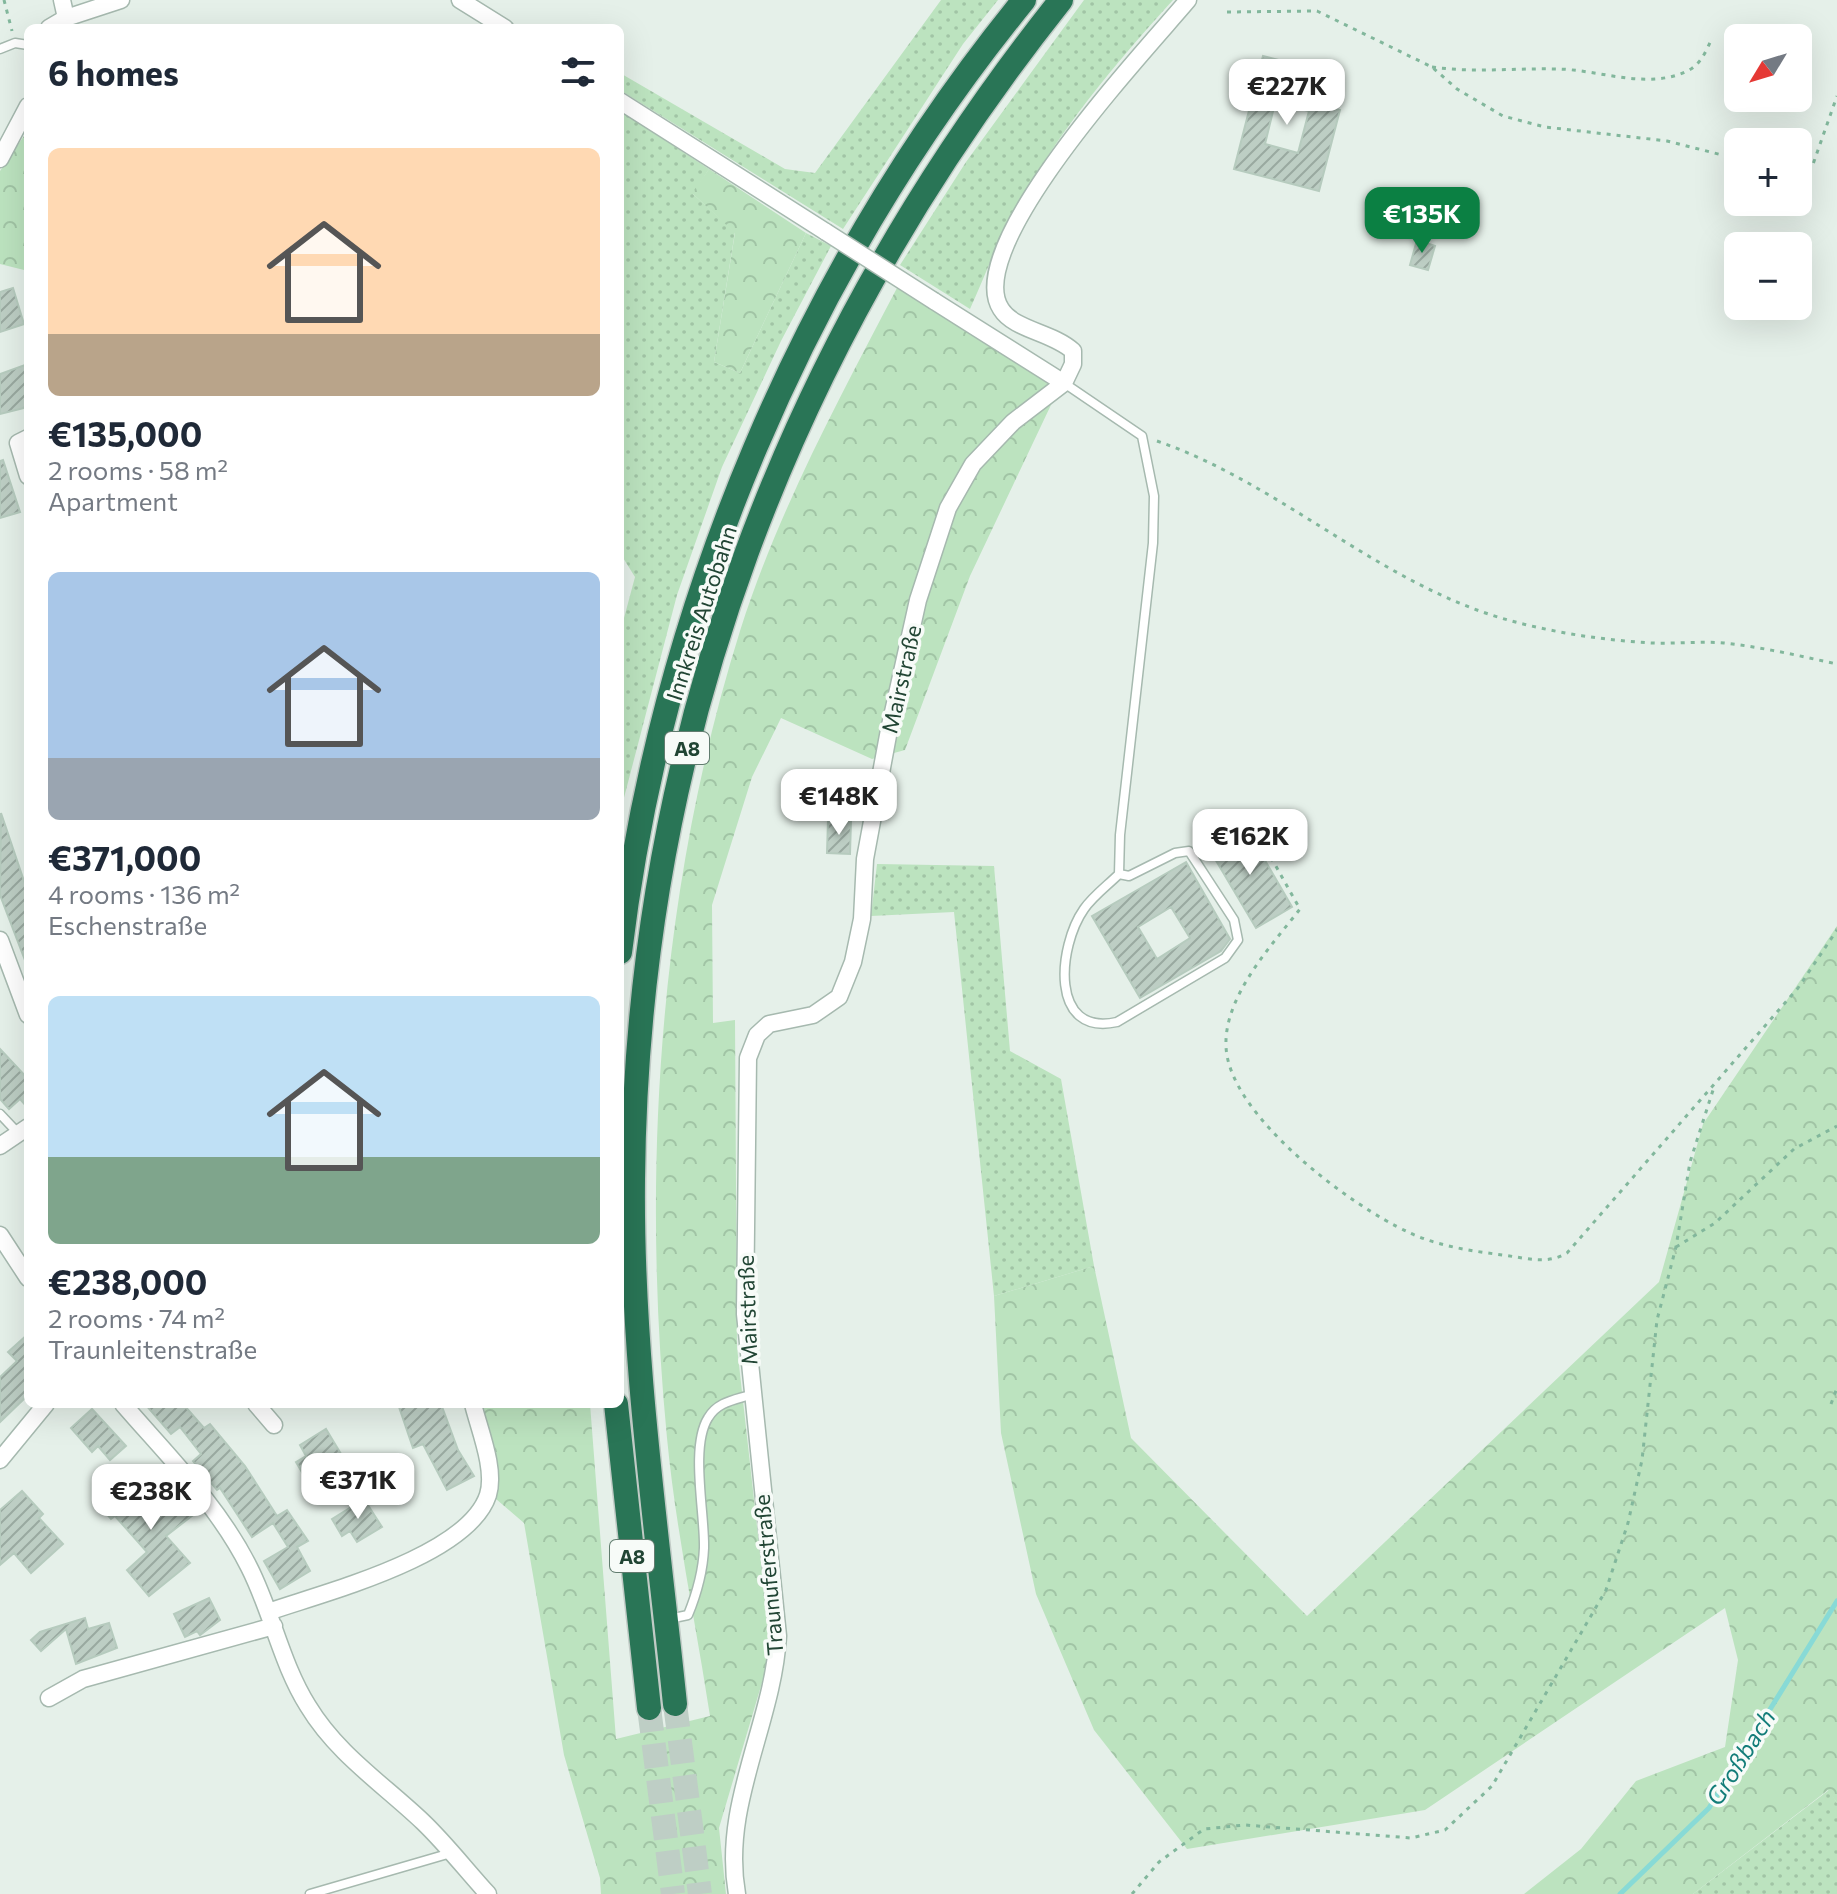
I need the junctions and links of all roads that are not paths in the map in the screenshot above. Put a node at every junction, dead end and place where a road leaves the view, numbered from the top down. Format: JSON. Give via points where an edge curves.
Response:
{"nodes":[{"id":1,"x":62,"y":0,"type":"edge"},
{"id":2,"x":121,"y":0,"type":"edge"},
{"id":3,"x":460,"y":0,"type":"edge"},
{"id":4,"x":1024,"y":0,"type":"edge"},
{"id":5,"x":1061,"y":0,"type":"edge"},
{"id":6,"x":1188,"y":0,"type":"edge"},
{"id":7,"x":66,"y":18,"type":"junction"},
{"id":8,"x":56,"y":24,"type":"edge"},
{"id":9,"x":499,"y":24,"type":"edge"},
{"id":10,"x":24,"y":44,"type":"edge"},
{"id":11,"x":0,"y":49,"type":"edge"},
{"id":12,"x":624,"y":104,"type":"edge"},
{"id":13,"x":24,"y":114,"type":"edge"},
{"id":14,"x":0,"y":159,"type":"edge"},
{"id":15,"x":1064,"y":383,"type":"junction"},
{"id":16,"x":24,"y":440,"type":"edge"},
{"id":17,"x":24,"y":463,"type":"edge"},
{"id":18,"x":1119,"y":874,"type":"junction"},
{"id":19,"x":624,"y":927,"type":"edge"},
{"id":20,"x":0,"y":940,"type":"edge"},
{"id":21,"x":24,"y":1004,"type":"edge"},
{"id":22,"x":0,"y":1114,"type":"edge"},
{"id":23,"x":23,"y":1130,"type":"edge"},
{"id":24,"x":0,"y":1146,"type":"edge"},
{"id":25,"x":0,"y":1235,"type":"edge"},
{"id":26,"x":24,"y":1272,"type":"edge"},
{"id":27,"x":750,"y":1395,"type":"junction"},
{"id":28,"x":43,"y":1408,"type":"edge"},
{"id":29,"x":126,"y":1408,"type":"edge"},
{"id":30,"x":259,"y":1408,"type":"edge"},
{"id":31,"x":474,"y":1408,"type":"edge"},
{"id":32,"x":616,"y":1408,"type":"edge"},
{"id":33,"x":274,"y":1425,"type":"dead end"},
{"id":34,"x":0,"y":1460,"type":"edge"},
{"id":35,"x":272,"y":1619,"type":"junction"},
{"id":36,"x":666,"y":1620,"type":"junction"},
{"id":37,"x":49,"y":1698,"type":"dead end"},
{"id":38,"x":675,"y":1704,"type":"tunnel mouth"},
{"id":39,"x":649,"y":1708,"type":"tunnel mouth"},
{"id":40,"x":451,"y":1853,"type":"junction"},
{"id":41,"x":310,"y":1894,"type":"edge"},
{"id":42,"x":488,"y":1894,"type":"edge"},
{"id":43,"x":737,"y":1894,"type":"edge"}],
"edges":[{"from":1,"to":7,"type":"street"},
{"from":2,"to":7,"type":"street"},
{"from":3,"to":9,"type":"street"},
{"from":4,"to":19,"type":"highway","name":"Innkreis Autobahn","number":"A8","via":[[939,115],[877,211],[819,314],[757,445],[708,572],[669,702],[639,831]]},
{"from":5,"to":36,"type":"highway","name":"Innkreis Autobahn","number":"A8","via":[[936,172],[829,358],[748,546],[682,765],[648,954],[633,1180],[638,1330]]},
{"from":6,"to":15,"type":"street","via":[[1072,139],[1008,238],[997,273],[1000,308],[1011,319],[1058,337],[1073,351]]},
{"from":7,"to":8,"type":"street"},
{"from":10,"to":11,"type":"lane"},
{"from":12,"to":15,"type":"street","bridge":true},
{"from":13,"to":14,"type":"street"},
{"from":15,"to":18,"type":"lane","via":[[1142,436],[1154,496]]},
{"from":15,"to":27,"type":"street","name":"Mairstraße","via":[[1013,422],[973,464],[948,508],[918,600],[889,730],[865,859],[862,919],[839,997],[813,1015],[769,1024],[757,1035],[748,1058],[744,1271]]},
{"from":16,"to":17,"type":"street","via":[[18,443]]},
{"from":18,"to":18,"type":"lane","via":[[1129,876],[1189,851],[1234,920],[1238,940],[1225,958],[1117,1022],[1098,1026],[1087,1024],[1071,1007],[1064,985],[1070,937],[1084,910]]},
{"from":20,"to":21,"type":"street"},
{"from":22,"to":23,"type":"lane"},
{"from":23,"to":24,"type":"street"},
{"from":25,"to":26,"type":"street"},
{"from":27,"to":36,"type":"lane","via":[[722,1403],[708,1416],[700,1436],[700,1587],[688,1615]]},
{"from":27,"to":43,"type":"street","name":"Traunuferstraße","via":[[778,1636],[776,1677],[734,1830]]},
{"from":28,"to":34,"type":"street"},
{"from":29,"to":35,"type":"street","via":[[205,1498],[247,1563]]},
{"from":30,"to":33,"type":"street"},
{"from":31,"to":35,"type":"street","via":[[488,1495],[448,1542]]},
{"from":32,"to":39,"type":"highway","number":"A8"},
{"from":35,"to":37,"type":"street","via":[[83,1679]]},
{"from":35,"to":40,"type":"street","via":[[293,1680],[324,1730]]},
{"from":36,"to":38,"type":"highway","name":"Innkreis Autobahn","number":"A8"},
{"from":40,"to":41,"type":"lane"},
{"from":40,"to":42,"type":"street"}]}
